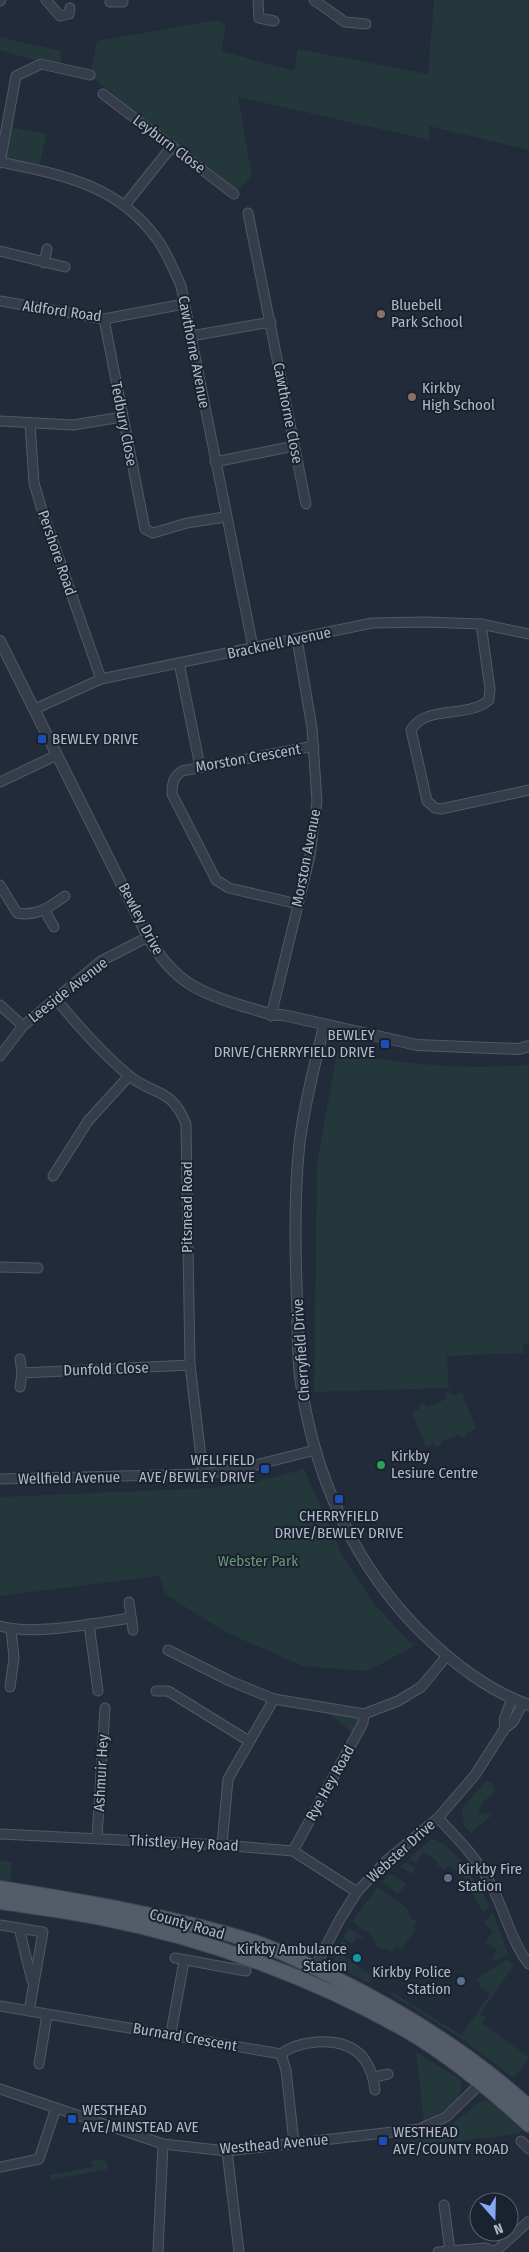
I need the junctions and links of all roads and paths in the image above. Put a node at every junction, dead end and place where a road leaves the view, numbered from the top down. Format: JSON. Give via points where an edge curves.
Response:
{"nodes":[{"id":1,"x":46,"y":0,"type":"edge"},
{"id":2,"x":123,"y":0,"type":"edge"},
{"id":3,"x":258,"y":0,"type":"edge"},
{"id":4,"x":314,"y":0,"type":"edge"},
{"id":5,"x":110,"y":2,"type":"dead end"},
{"id":6,"x":70,"y":8,"type":"dead end"},
{"id":7,"x":274,"y":21,"type":"dead end"},
{"id":8,"x":366,"y":24,"type":"dead end"},
{"id":9,"x":90,"y":75,"type":"dead end"},
{"id":10,"x":104,"y":94,"type":"dead end"},
{"id":11,"x":4,"y":114,"type":"edge"},
{"id":12,"x":172,"y":146,"type":"junction"},
{"id":13,"x":0,"y":162,"type":"edge"},
{"id":14,"x":234,"y":194,"type":"dead end"},
{"id":15,"x":126,"y":205,"type":"junction"},
{"id":16,"x":248,"y":213,"type":"dead end"},
{"id":17,"x":47,"y":249,"type":"dead end"},
{"id":18,"x":0,"y":251,"type":"edge"},
{"id":19,"x":44,"y":263,"type":"junction"},
{"id":20,"x":65,"y":268,"type":"dead end"},
{"id":21,"x":0,"y":302,"type":"edge"},
{"id":22,"x":184,"y":304,"type":"junction"},
{"id":23,"x":104,"y":319,"type":"junction"},
{"id":24,"x":271,"y":322,"type":"junction"},
{"id":25,"x":191,"y":336,"type":"junction"},
{"id":26,"x":122,"y":417,"type":"junction"},
{"id":27,"x":0,"y":421,"type":"edge"},
{"id":28,"x":30,"y":424,"type":"junction"},
{"id":29,"x":294,"y":446,"type":"junction"},
{"id":30,"x":215,"y":462,"type":"junction"},
{"id":31,"x":306,"y":504,"type":"dead end"},
{"id":32,"x":226,"y":517,"type":"junction"},
{"id":33,"x":481,"y":624,"type":"junction"},
{"id":34,"x":529,"y":634,"type":"edge"},
{"id":35,"x":297,"y":639,"type":"junction"},
{"id":36,"x":0,"y":641,"type":"edge"},
{"id":37,"x":253,"y":647,"type":"junction"},
{"id":38,"x":179,"y":663,"type":"junction"},
{"id":39,"x":101,"y":679,"type":"junction"},
{"id":40,"x":35,"y":709,"type":"junction"},
{"id":41,"x":314,"y":746,"type":"junction"},
{"id":42,"x":57,"y":756,"type":"junction"},
{"id":43,"x":200,"y":766,"type":"junction"},
{"id":44,"x":0,"y":782,"type":"edge"},
{"id":45,"x":529,"y":790,"type":"edge"},
{"id":46,"x":3,"y":889,"type":"edge"},
{"id":47,"x":65,"y":896,"type":"dead end"},
{"id":48,"x":298,"y":904,"type":"junction"},
{"id":49,"x":45,"y":911,"type":"junction"},
{"id":50,"x":54,"y":926,"type":"dead end"},
{"id":51,"x":148,"y":938,"type":"junction"},
{"id":52,"x":56,"y":999,"type":"junction"},
{"id":53,"x":0,"y":1005,"type":"edge"},
{"id":54,"x":271,"y":1016,"type":"junction"},
{"id":55,"x":23,"y":1026,"type":"junction"},
{"id":56,"x":324,"y":1026,"type":"junction"},
{"id":57,"x":529,"y":1046,"type":"edge"},
{"id":58,"x":0,"y":1056,"type":"edge"},
{"id":59,"x":129,"y":1076,"type":"junction"},
{"id":60,"x":53,"y":1176,"type":"dead end"},
{"id":61,"x":0,"y":1267,"type":"edge"},
{"id":62,"x":38,"y":1268,"type":"dead end"},
{"id":63,"x":20,"y":1359,"type":"dead end"},
{"id":64,"x":190,"y":1365,"type":"junction"},
{"id":65,"x":22,"y":1373,"type":"junction"},
{"id":66,"x":20,"y":1387,"type":"dead end"},
{"id":67,"x":315,"y":1450,"type":"junction"},
{"id":68,"x":203,"y":1474,"type":"junction"},
{"id":69,"x":0,"y":1480,"type":"edge"},
{"id":70,"x":130,"y":1602,"type":"dead end"},
{"id":71,"x":132,"y":1618,"type":"junction"},
{"id":72,"x":89,"y":1624,"type":"junction"},
{"id":73,"x":0,"y":1626,"type":"edge"},
{"id":74,"x":11,"y":1629,"type":"junction"},
{"id":75,"x":133,"y":1630,"type":"dead end"},
{"id":76,"x":168,"y":1650,"type":"dead end"},
{"id":77,"x":446,"y":1656,"type":"junction"},
{"id":78,"x":10,"y":1687,"type":"dead end"},
{"id":79,"x":98,"y":1691,"type":"dead end"},
{"id":80,"x":156,"y":1692,"type":"dead end"},
{"id":81,"x":512,"y":1698,"type":"junction"},
{"id":82,"x":274,"y":1699,"type":"junction"},
{"id":83,"x":526,"y":1704,"type":"edge"},
{"id":84,"x":105,"y":1708,"type":"dead end"},
{"id":85,"x":364,"y":1714,"type":"junction"},
{"id":86,"x":505,"y":1728,"type":"junction"},
{"id":87,"x":249,"y":1740,"type":"junction"},
{"id":88,"x":438,"y":1818,"type":"junction"},
{"id":89,"x":0,"y":1834,"type":"edge"},
{"id":90,"x":97,"y":1838,"type":"junction"},
{"id":91,"x":222,"y":1845,"type":"junction"},
{"id":92,"x":293,"y":1851,"type":"junction"},
{"id":93,"x":0,"y":1888,"type":"edge"},
{"id":94,"x":357,"y":1892,"type":"junction"},
{"id":95,"x":0,"y":1902,"type":"edge"},
{"id":96,"x":0,"y":1925,"type":"edge"},
{"id":97,"x":19,"y":1928,"type":"junction"},
{"id":98,"x":529,"y":1964,"type":"edge"},
{"id":99,"x":315,"y":1968,"type":"junction"},
{"id":100,"x":246,"y":1971,"type":"dead end"},
{"id":101,"x":308,"y":1983,"type":"junction"},
{"id":102,"x":33,"y":1987,"type":"junction"},
{"id":103,"x":0,"y":2006,"type":"edge"},
{"id":104,"x":29,"y":2011,"type":"junction"},
{"id":105,"x":47,"y":2014,"type":"junction"},
{"id":106,"x":171,"y":2033,"type":"junction"},
{"id":107,"x":281,"y":2054,"type":"junction"},
{"id":108,"x":39,"y":2064,"type":"dead end"},
{"id":109,"x":388,"y":2074,"type":"dead end"},
{"id":110,"x":374,"y":2077,"type":"junction"},
{"id":111,"x":481,"y":2083,"type":"junction"},
{"id":112,"x":0,"y":2089,"type":"edge"},
{"id":113,"x":375,"y":2090,"type":"dead end"},
{"id":114,"x":529,"y":2107,"type":"edge"},
{"id":115,"x":56,"y":2108,"type":"junction"},
{"id":116,"x":529,"y":2125,"type":"edge"},
{"id":117,"x":522,"y":2141,"type":"dead end"},
{"id":118,"x":294,"y":2143,"type":"junction"},
{"id":119,"x":163,"y":2144,"type":"junction"},
{"id":120,"x":529,"y":2149,"type":"edge"},
{"id":121,"x":227,"y":2151,"type":"junction"},
{"id":122,"x":0,"y":2167,"type":"edge"},
{"id":123,"x":444,"y":2205,"type":"dead end"},
{"id":124,"x":529,"y":2221,"type":"edge"},
{"id":125,"x":450,"y":2251,"type":"junction"},
{"id":126,"x":158,"y":2252,"type":"edge"},
{"id":127,"x":240,"y":2252,"type":"edge"},
{"id":128,"x":438,"y":2252,"type":"edge"},
{"id":129,"x":497,"y":2252,"type":"edge"}],
"edges":[{"from":1,"to":6,"type":"street","via":[[60,16],[70,14]]},
{"from":2,"to":5,"type":"street"},
{"from":3,"to":7,"type":"street","via":[[259,18]]},
{"from":4,"to":8,"type":"street","via":[[345,22]]},
{"from":9,"to":11,"type":"street","via":[[41,64],[16,76]]},
{"from":10,"to":12,"type":"street","name":"Leyburn Close"},
{"from":11,"to":13,"type":"street"},
{"from":12,"to":14,"type":"street","name":"Leyburn Close"},
{"from":12,"to":15,"type":"street"},
{"from":13,"to":15,"type":"street","name":"Cawthorne Avenue","via":[[65,176],[92,186]]},
{"from":15,"to":22,"type":"street","name":"Cawthorne Avenue","via":[[158,240],[181,286]]},
{"from":16,"to":24,"type":"street"},
{"from":17,"to":19,"type":"street"},
{"from":18,"to":19,"type":"street"},
{"from":19,"to":20,"type":"street"},
{"from":21,"to":23,"type":"street","name":"Aldford Road"},
{"from":22,"to":23,"type":"street","name":"Aldford Road"},
{"from":22,"to":25,"type":"street","name":"Cawthorne Avenue"},
{"from":23,"to":26,"type":"street","name":"Tedbury Close"},
{"from":24,"to":25,"type":"street"},
{"from":24,"to":29,"type":"street","name":"Cawthorne Close"},
{"from":25,"to":30,"type":"street","name":"Cawthorne Avenue"},
{"from":26,"to":28,"type":"street","via":[[73,424]]},
{"from":26,"to":32,"type":"street","name":"Tedbury Close","via":[[145,529],[153,533]]},
{"from":27,"to":28,"type":"street"},
{"from":28,"to":39,"type":"street","name":"Pershore Road","via":[[34,484]]},
{"from":29,"to":30,"type":"street"},
{"from":29,"to":31,"type":"street","name":"Cawthorne Close"},
{"from":30,"to":32,"type":"street","name":"Cawthorne Avenue"},
{"from":32,"to":37,"type":"street","name":"Cawthorne Avenue"},
{"from":33,"to":34,"type":"street","name":"Bracknell Avenue"},
{"from":33,"to":35,"type":"street","name":"Bracknell Avenue","via":[[372,623]]},
{"from":33,"to":45,"type":"street","via":[[489,700],[479,707],[421,719],[411,730],[427,801],[435,808],[441,808]]},
{"from":35,"to":37,"type":"street","name":"Bracknell Avenue"},
{"from":35,"to":41,"type":"street","name":"Morston Avenue"},
{"from":36,"to":40,"type":"street","name":"Bewley Drive"},
{"from":37,"to":38,"type":"street","name":"Bracknell Avenue"},
{"from":38,"to":39,"type":"street","name":"Bracknell Avenue"},
{"from":38,"to":43,"type":"street"},
{"from":39,"to":40,"type":"street","name":"Bracknell Avenue"},
{"from":40,"to":42,"type":"street","name":"Bewley Drive"},
{"from":41,"to":43,"type":"street","name":"Morston Crescent"},
{"from":41,"to":48,"type":"street","name":"Morston Avenue","via":[[315,818]]},
{"from":42,"to":44,"type":"street"},
{"from":42,"to":51,"type":"street","name":"Bewley Drive"},
{"from":43,"to":48,"type":"street","name":"Morston Crescent","via":[[177,774],[172,794],[216,880],[229,888]]},
{"from":46,"to":49,"type":"street","via":[[17,913]]},
{"from":47,"to":49,"type":"street"},
{"from":48,"to":54,"type":"street","name":"Morston Avenue"},
{"from":49,"to":50,"type":"street"},
{"from":51,"to":52,"type":"street","name":"Leeside Avenue","via":[[101,961]]},
{"from":51,"to":54,"type":"street","name":"Bewley Drive","via":[[179,978],[219,998]]},
{"from":52,"to":55,"type":"street","name":"Leeside Avenue"},
{"from":52,"to":59,"type":"street","name":"Pitsmead Road","via":[[87,1037]]},
{"from":53,"to":55,"type":"street"},
{"from":54,"to":56,"type":"street","name":"Bewley Drive","via":[[283,1015]]},
{"from":55,"to":58,"type":"street","name":"Leeside Avenue"},
{"from":56,"to":57,"type":"street","name":"Bewley Drive","via":[[434,1047],[519,1049]]},
{"from":56,"to":67,"type":"street","name":"Cherryfield Drive","via":[[299,1146],[296,1203],[300,1375]]},
{"from":59,"to":60,"type":"street","via":[[88,1121]]},
{"from":59,"to":64,"type":"street","name":"Pitsmead Road","via":[[168,1096],[180,1108],[186,1124]]},
{"from":61,"to":62,"type":"street"},
{"from":63,"to":65,"type":"street"},
{"from":64,"to":65,"type":"street","name":"Dunfold Close"},
{"from":64,"to":68,"type":"street","name":"Pitsmead Road"},
{"from":65,"to":66,"type":"street"},
{"from":67,"to":68,"type":"street","name":"Wellfield Avenue"},
{"from":67,"to":77,"type":"street","name":"Cherryfield Drive","via":[[332,1500],[366,1563],[409,1620]]},
{"from":68,"to":69,"type":"street","name":"Wellfield Avenue"},
{"from":70,"to":71,"type":"street"},
{"from":71,"to":72,"type":"street"},
{"from":71,"to":75,"type":"street"},
{"from":72,"to":74,"type":"street"},
{"from":72,"to":79,"type":"street"},
{"from":73,"to":74,"type":"street"},
{"from":74,"to":78,"type":"street","via":[[14,1658]]},
{"from":76,"to":82,"type":"street"},
{"from":77,"to":81,"type":"street","name":"Cherryfield Drive"},
{"from":77,"to":85,"type":"street","via":[[421,1687],[398,1702]]},
{"from":80,"to":87,"type":"street","via":[[168,1691]]},
{"from":81,"to":83,"type":"street","name":"Cherryfield Drive"},
{"from":81,"to":86,"type":"street","name":"Webster Drive","via":[[504,1720]]},
{"from":82,"to":85,"type":"street"},
{"from":82,"to":87,"type":"street"},
{"from":83,"to":86,"type":"street","name":"Webster Drive"},
{"from":84,"to":90,"type":"street","name":"Ashmuir Hey"},
{"from":85,"to":92,"type":"street","name":"Rye Hey Road","via":[[363,1723]]},
{"from":86,"to":88,"type":"street","name":"Webster Drive","via":[[475,1775]]},
{"from":87,"to":91,"type":"street","via":[[228,1779]]},
{"from":88,"to":94,"type":"street","name":"Webster Drive","via":[[391,1856]]},
{"from":88,"to":98,"type":"street","via":[[489,1880]]},
{"from":89,"to":90,"type":"street","name":"Thistley Hey Road"},
{"from":90,"to":91,"type":"street","name":"Thistley Hey Road"},
{"from":91,"to":92,"type":"street","name":"Thistley Hey Road"},
{"from":92,"to":94,"type":"street","name":"Thistley Hey Road"},
{"from":93,"to":99,"type":"main road","name":"County Road","via":[[202,1926],[257,1943]]},
{"from":94,"to":99,"type":"street","name":"Webster Drive"},
{"from":95,"to":101,"type":"main road","name":"County Road","via":[[148,1929],[232,1953]]},
{"from":96,"to":97,"type":"street"},
{"from":97,"to":102,"type":"street"},
{"from":97,"to":102,"type":"street","via":[[47,1930]]},
{"from":99,"to":101,"type":"street","name":"Webster Drive"},
{"from":99,"to":114,"type":"main road","name":"County Road","via":[[402,2014],[478,2065]]},
{"from":100,"to":106,"type":"street","via":[[234,1974],[179,1960]]},
{"from":101,"to":111,"type":"main road","name":"County Road","via":[[410,2032]]},
{"from":102,"to":104,"type":"street"},
{"from":103,"to":104,"type":"street","name":"Burnard Crescent"},
{"from":104,"to":105,"type":"street","name":"Burnard Crescent"},
{"from":105,"to":106,"type":"street","name":"Burnard Crescent"},
{"from":105,"to":108,"type":"street"},
{"from":106,"to":107,"type":"street","name":"Burnard Crescent"},
{"from":107,"to":110,"type":"street","via":[[288,2048],[311,2043],[338,2042],[356,2052]]},
{"from":107,"to":118,"type":"street","via":[[286,2070]]},
{"from":109,"to":110,"type":"street"},
{"from":110,"to":113,"type":"street"},
{"from":111,"to":116,"type":"main road","name":"County Road"},
{"from":111,"to":118,"type":"street","name":"Westhead Avenue","via":[[446,2117],[419,2129]]},
{"from":112,"to":115,"type":"street","name":"Westhead Avenue"},
{"from":115,"to":119,"type":"street","name":"Westhead Avenue"},
{"from":115,"to":122,"type":"street","via":[[39,2159]]},
{"from":117,"to":120,"type":"street"},
{"from":118,"to":121,"type":"street","name":"Westhead Avenue"},
{"from":119,"to":121,"type":"street","name":"Westhead Avenue"},
{"from":119,"to":126,"type":"street"},
{"from":121,"to":127,"type":"street"},
{"from":123,"to":125,"type":"street"},
{"from":124,"to":129,"type":"street"},
{"from":125,"to":128,"type":"street"},
{"from":125,"to":129,"type":"street","via":[[485,2248]]}]}
